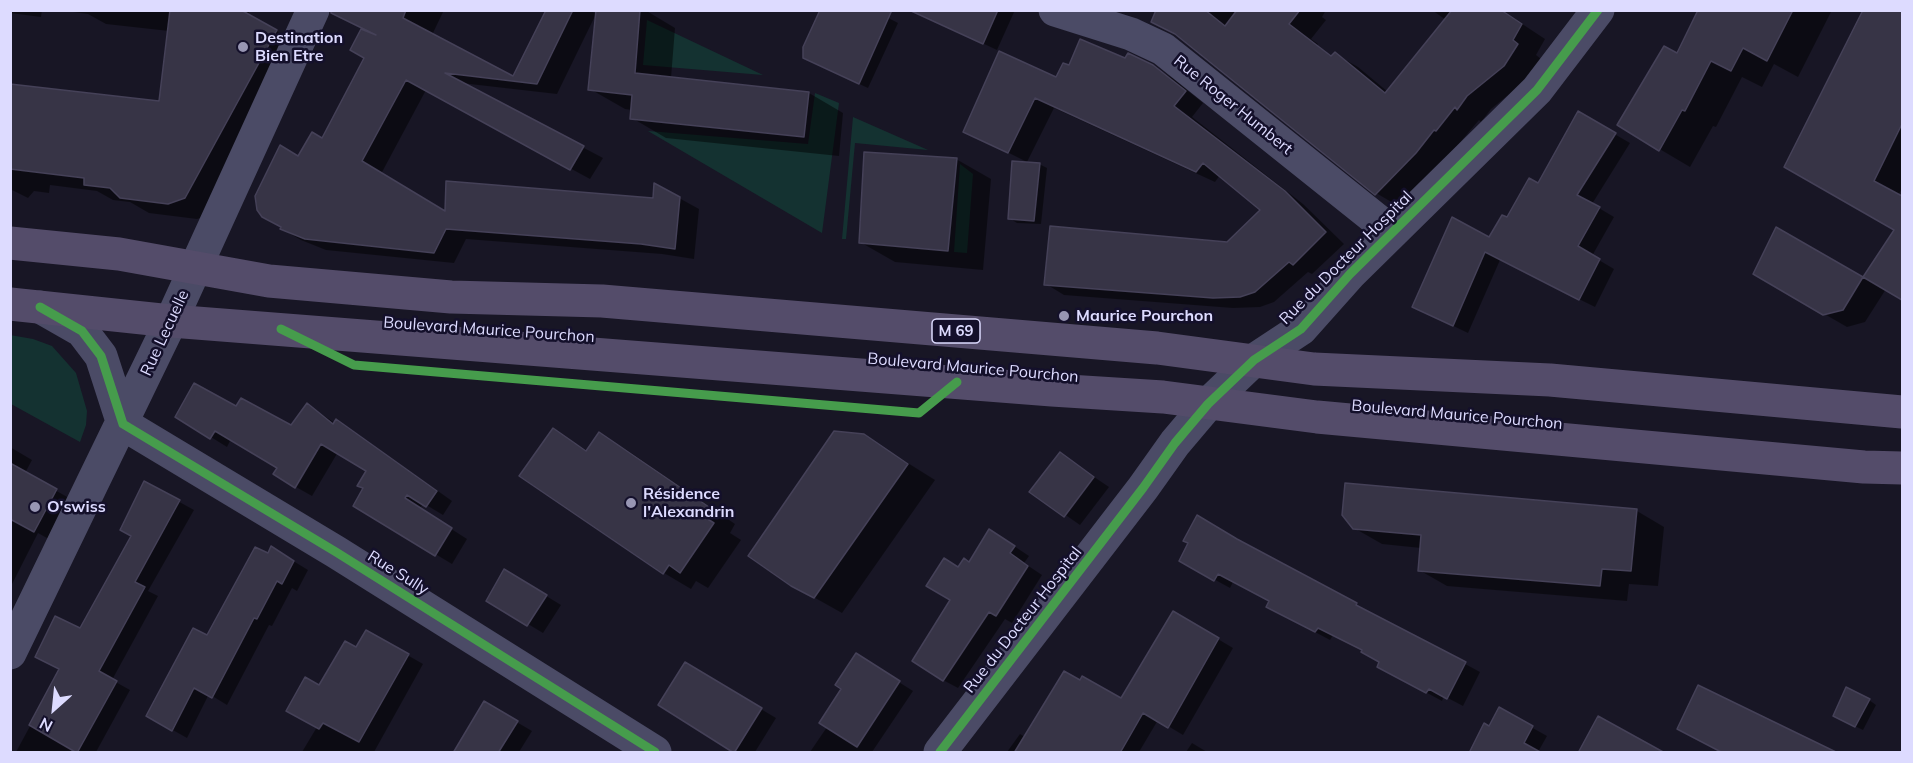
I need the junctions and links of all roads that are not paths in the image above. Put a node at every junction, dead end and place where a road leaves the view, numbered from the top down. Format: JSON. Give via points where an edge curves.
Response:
{"nodes":[{"id":1,"x":313,"y":10,"type":"edge"},
{"id":2,"x":1055,"y":10,"type":"edge"},
{"id":3,"x":1598,"y":10,"type":"edge"},
{"id":4,"x":1392,"y":232,"type":"junction"},
{"id":5,"x":10,"y":243,"type":"edge"},
{"id":6,"x":195,"y":267,"type":"junction"},
{"id":7,"x":25,"y":306,"type":"edge"},
{"id":8,"x":171,"y":321,"type":"junction"},
{"id":9,"x":1254,"y":360,"type":"junction"},
{"id":10,"x":1208,"y":404,"type":"junction"},
{"id":11,"x":1902,"y":412,"type":"edge"},
{"id":12,"x":123,"y":424,"type":"junction"},
{"id":13,"x":1902,"y":468,"type":"edge"},
{"id":14,"x":10,"y":652,"type":"edge"},
{"id":15,"x":655,"y":753,"type":"edge"},
{"id":16,"x":940,"y":753,"type":"edge"}],
"edges":[{"from":1,"to":6,"type":"street","name":"Rue Lecuelle"},
{"from":2,"to":4,"type":"street","name":"Rue Roger Humbert","via":[[1131,34],[1163,49]]},
{"from":3,"to":4,"type":"street","name":"Rue du Docteur Hospital","via":[[1537,90]]},
{"from":4,"to":9,"type":"street","name":"Rue du Docteur Hospital","via":[[1301,329]]},
{"from":5,"to":6,"type":"main road","name":"Boulevard Maurice Pourchon","number":"M 69","via":[[119,254]]},
{"from":6,"to":8,"type":"street","name":"Rue Lecuelle"},
{"from":6,"to":9,"type":"main road","name":"Boulevard Maurice Pourchon","number":"M 69","via":[[281,282],[451,297],[602,301],[1157,348]]},
{"from":7,"to":8,"type":"main road","name":"Boulevard Maurice Pourchon"},
{"from":7,"to":12,"type":"street","name":"Boulevard Maurice Pourchon","via":[[82,331],[101,357]]},
{"from":8,"to":10,"type":"main road","name":"Boulevard Maurice Pourchon","via":[[1163,397]]},
{"from":8,"to":12,"type":"street","name":"Rue Lecuelle"},
{"from":9,"to":10,"type":"street","name":"Rue du Docteur Hospital"},
{"from":9,"to":11,"type":"main road","name":"Boulevard Maurice Pourchon","number":"M 69","via":[[1314,369],[1550,380]]},
{"from":10,"to":13,"type":"main road","name":"Boulevard Maurice Pourchon"},
{"from":10,"to":16,"type":"street","name":"Rue du Docteur Hospital"},
{"from":12,"to":14,"type":"street","name":"Rue Lecuelle"},
{"from":12,"to":15,"type":"street","name":"Rue Sully","via":[[336,552]]}]}
